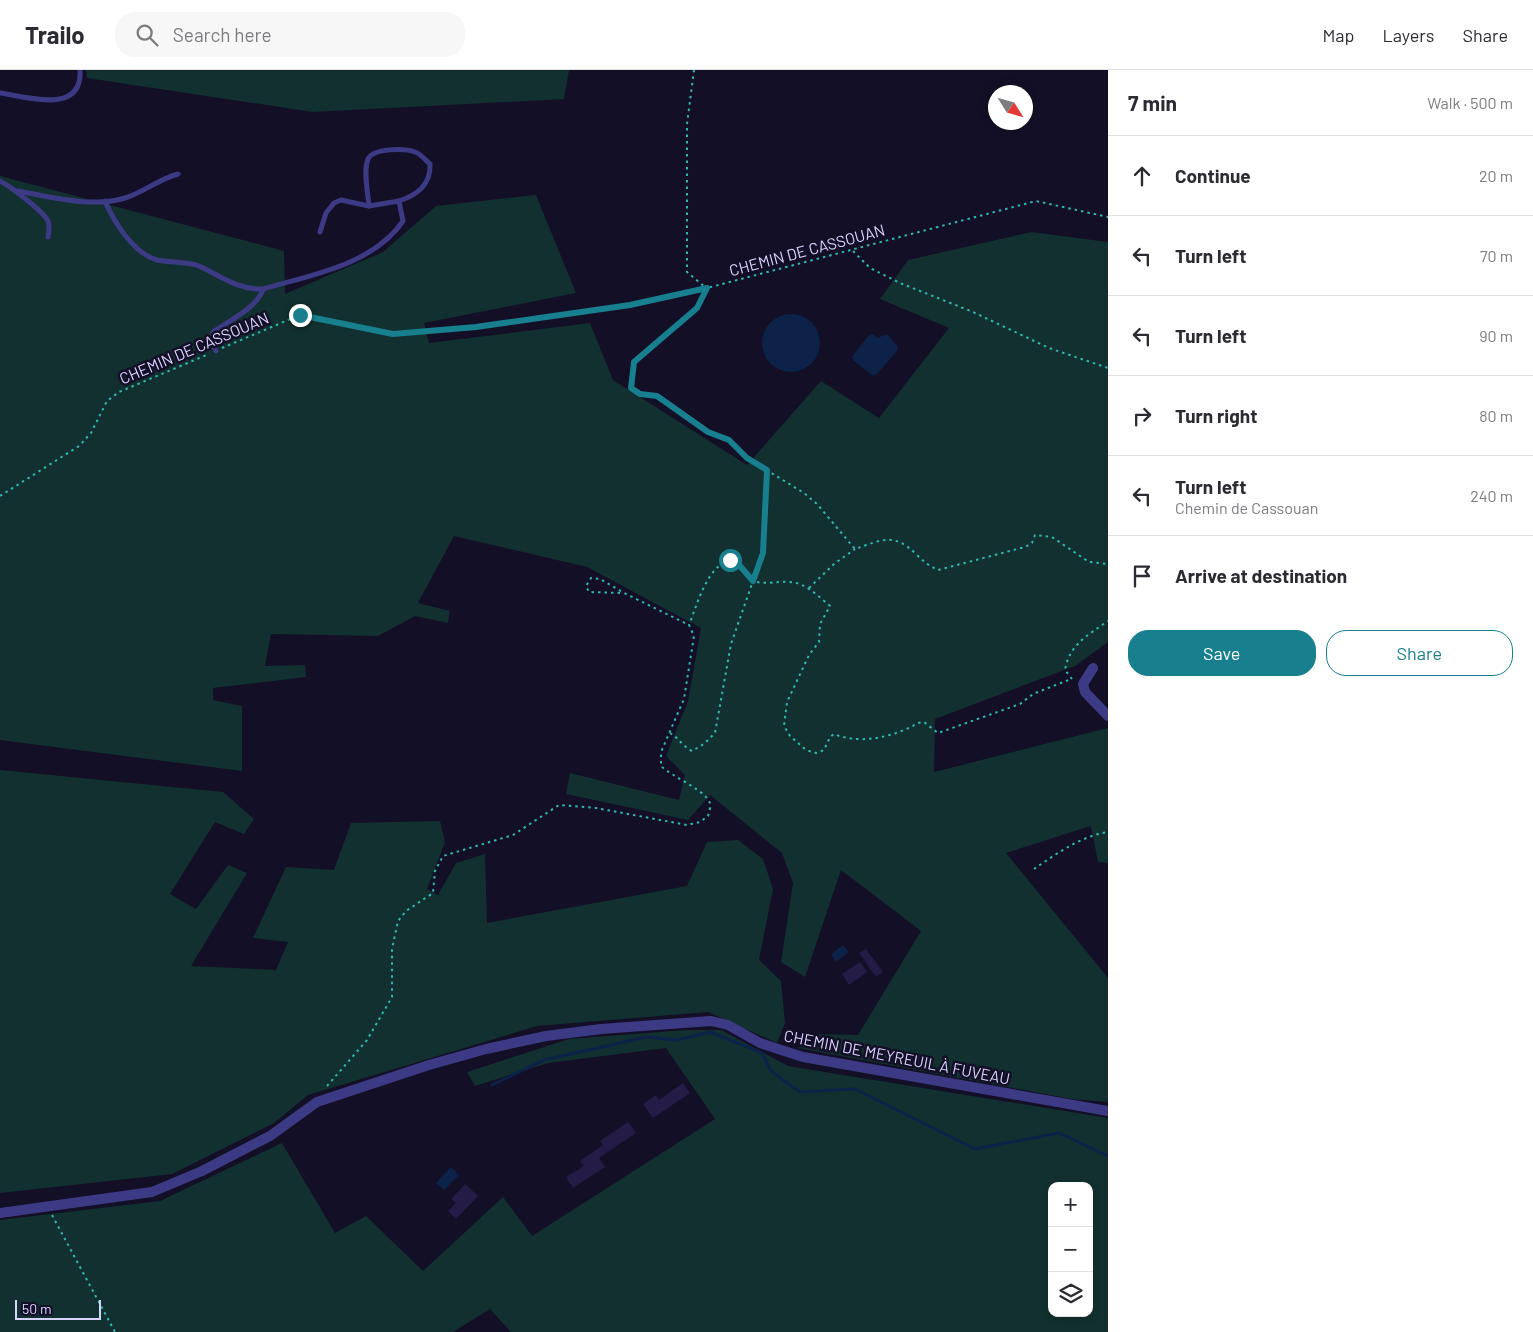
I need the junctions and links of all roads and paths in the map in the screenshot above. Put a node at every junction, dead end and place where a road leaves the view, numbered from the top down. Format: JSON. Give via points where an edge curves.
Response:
{"nodes":[{"id":1,"x":80,"y":70,"type":"edge"},
{"id":2,"x":694,"y":70,"type":"edge"},
{"id":3,"x":0,"y":94,"type":"edge"},
{"id":4,"x":178,"y":174,"type":"dead end"},
{"id":5,"x":0,"y":181,"type":"edge"},
{"id":6,"x":18,"y":191,"type":"junction"},
{"id":7,"x":105,"y":201,"type":"junction"},
{"id":8,"x":399,"y":201,"type":"junction"},
{"id":9,"x":369,"y":206,"type":"junction"},
{"id":10,"x":1108,"y":217,"type":"edge"},
{"id":11,"x":320,"y":232,"type":"dead end"},
{"id":12,"x":48,"y":237,"type":"dead end"},
{"id":13,"x":852,"y":250,"type":"junction"},
{"id":14,"x":707,"y":288,"type":"junction"},
{"id":15,"x":263,"y":289,"type":"junction"},
{"id":16,"x":216,"y":351,"type":"junction"},
{"id":17,"x":1108,"y":368,"type":"edge"},
{"id":18,"x":767,"y":470,"type":"junction"},
{"id":19,"x":0,"y":496,"type":"edge"},
{"id":20,"x":855,"y":549,"type":"junction"},
{"id":21,"x":1108,"y":564,"type":"edge"},
{"id":22,"x":753,"y":581,"type":"junction"},
{"id":23,"x":808,"y":589,"type":"junction"},
{"id":24,"x":624,"y":593,"type":"junction"},
{"id":25,"x":1108,"y":621,"type":"edge"},
{"id":26,"x":689,"y":625,"type":"junction"},
{"id":27,"x":1093,"y":668,"type":"dead end"},
{"id":28,"x":1071,"y":679,"type":"junction"},
{"id":29,"x":1083,"y":684,"type":"junction"},
{"id":30,"x":1108,"y":716,"type":"edge"},
{"id":31,"x":670,"y":733,"type":"junction"},
{"id":32,"x":1108,"y":832,"type":"edge"},
{"id":33,"x":1034,"y":869,"type":"dead end"},
{"id":34,"x":316,"y":1102,"type":"junction"},
{"id":35,"x":1108,"y":1111,"type":"edge"},
{"id":36,"x":50,"y":1207,"type":"junction"},
{"id":37,"x":0,"y":1213,"type":"edge"},
{"id":38,"x":115,"y":1332,"type":"edge"}],
"edges":[{"from":1,"to":3,"type":"lane","via":[[79,87],[61,100]]},
{"from":2,"to":14,"type":"path","via":[[687,124],[687,272]]},
{"from":4,"to":7,"type":"lane","via":[[163,178],[126,198]]},
{"from":5,"to":6,"type":"lane"},
{"from":6,"to":7,"type":"lane","via":[[69,200]]},
{"from":6,"to":12,"type":"lane","via":[[45,216],[49,223]]},
{"from":7,"to":15,"type":"lane","via":[[114,221],[132,244],[155,260],[196,265],[238,287]]},
{"from":8,"to":9,"type":"lane"},
{"from":8,"to":9,"type":"lane","via":[[413,196],[430,176],[430,164],[418,153],[403,149],[374,153],[368,158]]},
{"from":8,"to":15,"type":"lane","via":[[403,221],[385,243],[352,261]]},
{"from":9,"to":11,"type":"lane","via":[[341,200],[334,203],[324,217]]},
{"from":10,"to":13,"type":"path","name":"CHEMIN DE CASSOUAN","via":[[1036,200]]},
{"from":13,"to":14,"type":"path","name":"CHEMIN DE CASSOUAN"},
{"from":13,"to":17,"type":"path","via":[[870,268],[900,283],[973,312],[1049,348]]},
{"from":14,"to":16,"type":"path","name":"CHEMIN DE CASSOUAN","via":[[630,305],[476,327],[393,334],[300,315]]},
{"from":14,"to":18,"type":"path","via":[[697,308],[634,362],[631,388],[640,394],[657,396],[708,432],[729,440],[747,458]]},
{"from":15,"to":16,"type":"lane","via":[[254,303],[213,332],[211,340]]},
{"from":16,"to":19,"type":"path","name":"CHEMIN DE CASSOUAN","via":[[119,392],[107,401],[91,433],[79,446]]},
{"from":18,"to":20,"type":"path","via":[[817,504]]},
{"from":18,"to":22,"type":"path","via":[[763,553]]},
{"from":20,"to":21,"type":"path","via":[[895,539],[938,570],[1025,547],[1032,543],[1035,534],[1052,537],[1089,562]]},
{"from":20,"to":23,"type":"path"},
{"from":22,"to":23,"type":"path","via":[[792,582]]},
{"from":22,"to":26,"type":"path","via":[[740,566],[730,560],[722,562],[710,576]]},
{"from":22,"to":31,"type":"path","via":[[731,644],[715,733],[692,751]]},
{"from":23,"to":28,"type":"path","via":[[830,606],[820,624],[819,642],[787,702],[784,726],[806,750],[816,753],[824,750],[834,734],[866,740],[924,722],[938,733],[1020,704],[1034,694]]},
{"from":24,"to":24,"type":"path","via":[[589,592],[586,586],[591,578],[600,579]]},
{"from":24,"to":26,"type":"path"},
{"from":25,"to":28,"type":"path","via":[[1078,642],[1067,658],[1064,670]]},
{"from":26,"to":31,"type":"path","via":[[694,636],[684,699]]},
{"from":27,"to":29,"type":"street"},
{"from":28,"to":29,"type":"path"},
{"from":29,"to":30,"type":"street","via":[[1085,692]]},
{"from":31,"to":34,"type":"path","via":[[661,752],[661,766],[706,795],[710,804],[708,816],[687,825],[559,804],[514,835],[443,856],[435,871],[433,893],[406,911],[398,921],[392,949],[392,997],[366,1040]]},
{"from":32,"to":33,"type":"path","via":[[1058,852]]},
{"from":34,"to":35,"type":"street","name":"CHEMIN DE MEYREUIL À FUVEAU","via":[[429,1065],[546,1036],[711,1021],[728,1024],[760,1043],[803,1057]]},
{"from":34,"to":36,"type":"street","name":"CHEMIN DE MEYREUIL À FUVEAU","via":[[270,1136],[177,1183],[123,1198]]},
{"from":36,"to":37,"type":"street","name":"CHEMIN DE MEYREUIL À FUVEAU"},
{"from":36,"to":38,"type":"path","via":[[54,1222]]}]}
